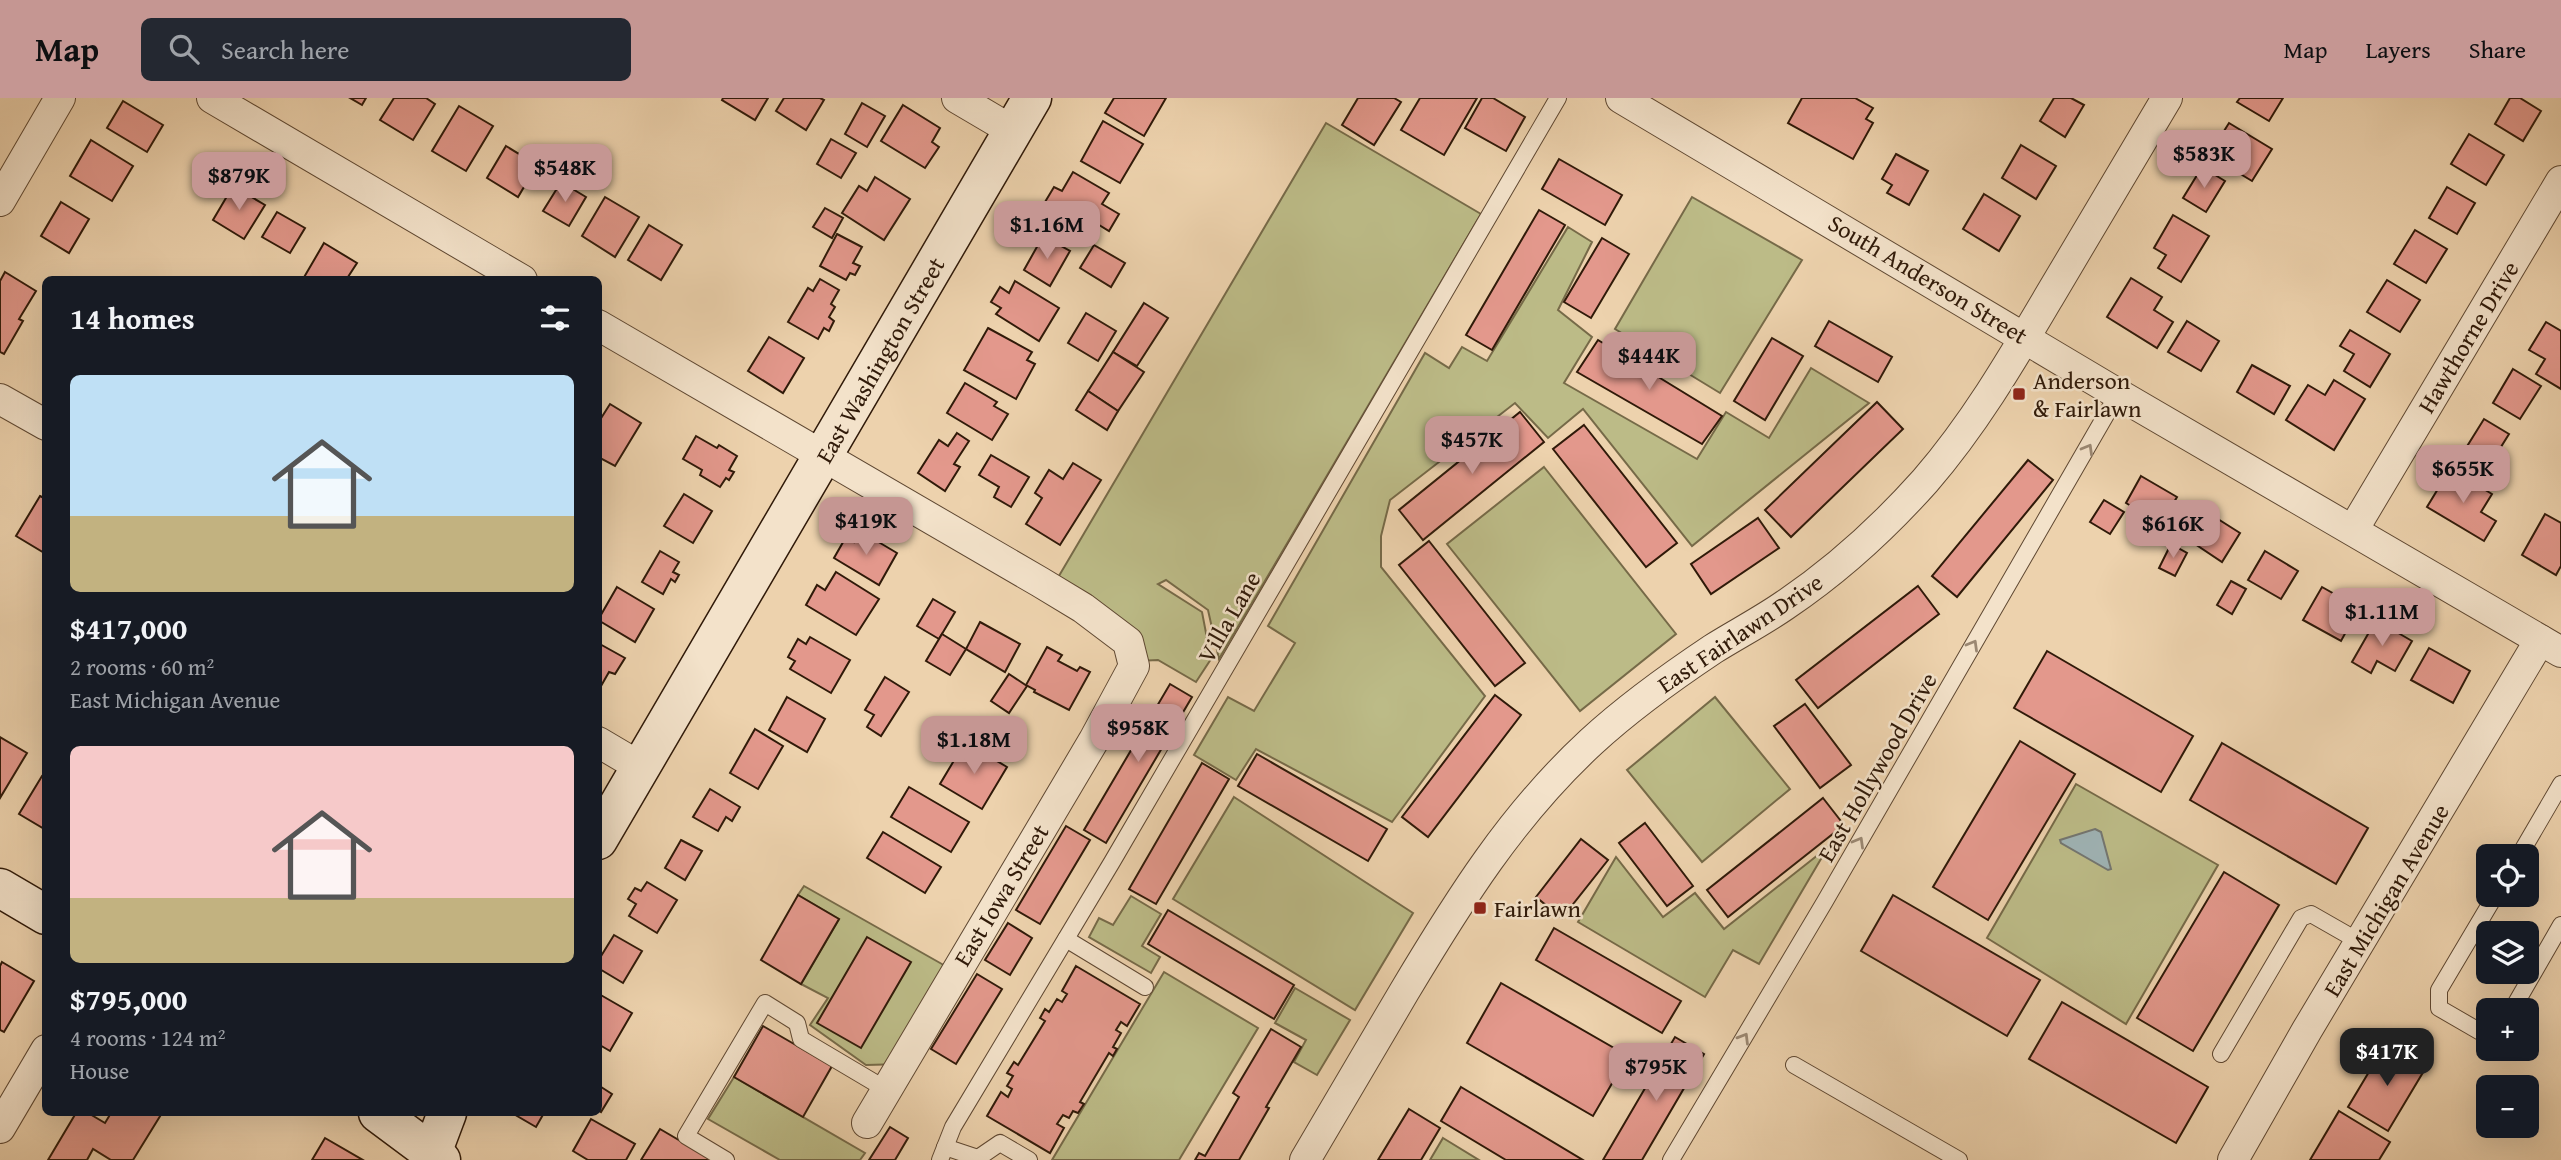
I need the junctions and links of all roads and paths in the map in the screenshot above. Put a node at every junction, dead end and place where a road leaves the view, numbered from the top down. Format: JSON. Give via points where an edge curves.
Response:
{"nodes":[{"id":1,"x":60,"y":98,"type":"edge"},
{"id":2,"x":212,"y":98,"type":"edge"},
{"id":3,"x":957,"y":98,"type":"edge"},
{"id":4,"x":1032,"y":98,"type":"edge"},
{"id":5,"x":1558,"y":98,"type":"edge"},
{"id":6,"x":1621,"y":98,"type":"edge"},
{"id":7,"x":2167,"y":98,"type":"edge"},
{"id":8,"x":1013,"y":131,"type":"junction"},
{"id":9,"x":2561,"y":181,"type":"edge"},
{"id":10,"x":0,"y":201,"type":"edge"},
{"id":11,"x":515,"y":276,"type":"edge"},
{"id":12,"x":602,"y":327,"type":"edge"},
{"id":13,"x":2025,"y":337,"type":"junction"},
{"id":14,"x":2118,"y":394,"type":"junction"},
{"id":15,"x":0,"y":399,"type":"edge"},
{"id":16,"x":42,"y":423,"type":"edge"},
{"id":17,"x":823,"y":457,"type":"junction"},
{"id":18,"x":2353,"y":530,"type":"junction"},
{"id":19,"x":2551,"y":646,"type":"edge"},
{"id":20,"x":602,"y":744,"type":"edge"},
{"id":21,"x":642,"y":768,"type":"junction"},
{"id":22,"x":2561,"y":784,"type":"edge"},
{"id":23,"x":602,"y":833,"type":"edge"},
{"id":24,"x":2526,"y":844,"type":"edge"},
{"id":25,"x":0,"y":888,"type":"edge"},
{"id":26,"x":2488,"y":907,"type":"edge"},
{"id":27,"x":42,"y":913,"type":"edge"},
{"id":28,"x":2561,"y":925,"type":"edge"},
{"id":29,"x":1066,"y":939,"type":"junction"},
{"id":30,"x":2360,"y":943,"type":"junction"},
{"id":31,"x":1145,"y":987,"type":"dead end"},
{"id":32,"x":2519,"y":998,"type":"edge"},
{"id":33,"x":2476,"y":1029,"type":"edge"},
{"id":34,"x":2221,"y":1054,"type":"dead end"},
{"id":35,"x":42,"y":1057,"type":"edge"},
{"id":36,"x":1794,"y":1065,"type":"dead end"},
{"id":37,"x":887,"y":1090,"type":"junction"},
{"id":38,"x":382,"y":1116,"type":"edge"},
{"id":39,"x":446,"y":1116,"type":"edge"},
{"id":40,"x":867,"y":1123,"type":"dead end"},
{"id":41,"x":0,"y":1128,"type":"edge"},
{"id":42,"x":942,"y":1153,"type":"edge"},
{"id":43,"x":434,"y":1158,"type":"edge"},
{"id":44,"x":726,"y":1160,"type":"edge"},
{"id":45,"x":1029,"y":1160,"type":"edge"},
{"id":46,"x":1305,"y":1160,"type":"edge"},
{"id":47,"x":1671,"y":1160,"type":"edge"},
{"id":48,"x":1959,"y":1160,"type":"edge"},
{"id":49,"x":2233,"y":1160,"type":"edge"}],
"edges":[{"from":1,"to":10,"type":"street"},
{"from":2,"to":11,"type":"street"},
{"from":3,"to":8,"type":"street"},
{"from":4,"to":8,"type":"main road","name":"East Washington Street"},
{"from":5,"to":29,"type":"lane","name":"Villa Lane"},
{"from":6,"to":13,"type":"street","name":"South Anderson Street"},
{"from":7,"to":13,"type":"street","name":"East Fairlawn Drive"},
{"from":8,"to":17,"type":"main road","name":"East Washington Street"},
{"from":9,"to":18,"type":"street","name":"Hawthorne Drive"},
{"from":12,"to":17,"type":"street"},
{"from":13,"to":14,"type":"street","name":"South Anderson Street"},
{"from":13,"to":46,"type":"street","name":"East Fairlawn Drive","via":[[1973,421],[1875,534],[1783,607],[1652,691],[1594,739],[1522,813],[1450,915]]},
{"from":14,"to":18,"type":"street","name":"South Anderson Street"},
{"from":47,"to":14,"type":"lane","name":"East Hollywood Drive","one_way":true},
{"from":15,"to":16,"type":"street"},
{"from":17,"to":21,"type":"main road","name":"East Washington Street"},
{"from":17,"to":37,"type":"street","name":"East Iowa Street","via":[[1083,608],[1128,642],[1134,666]]},
{"from":18,"to":19,"type":"street","name":"South Anderson Street"},
{"from":19,"to":30,"type":"street","name":"East Michigan Avenue"},
{"from":20,"to":21,"type":"street"},
{"from":21,"to":23,"type":"main road","name":"East Washington Street"},
{"from":22,"to":24,"type":"lane"},
{"from":25,"to":27,"type":"main road"},
{"from":26,"to":33,"type":"lane","via":[[2439,990],[2439,1008]]},
{"from":28,"to":32,"type":"lane"},
{"from":29,"to":31,"type":"lane"},
{"from":29,"to":42,"type":"lane","name":"Villa Lane","via":[[953,1127]]},
{"from":30,"to":34,"type":"lane","via":[[2311,914],[2301,918]]},
{"from":30,"to":49,"type":"street","name":"East Michigan Avenue"},
{"from":35,"to":41,"type":"street"},
{"from":36,"to":48,"type":"lane"},
{"from":37,"to":40,"type":"street","name":"East Iowa Street"},
{"from":37,"to":44,"type":"lane","via":[[801,1039],[797,1023],[765,1003],[686,1136]]},
{"from":38,"to":43,"type":"main road"},
{"from":39,"to":43,"type":"main road"},
{"from":42,"to":45,"type":"lane","via":[[978,1158],[1000,1143]]}]}
